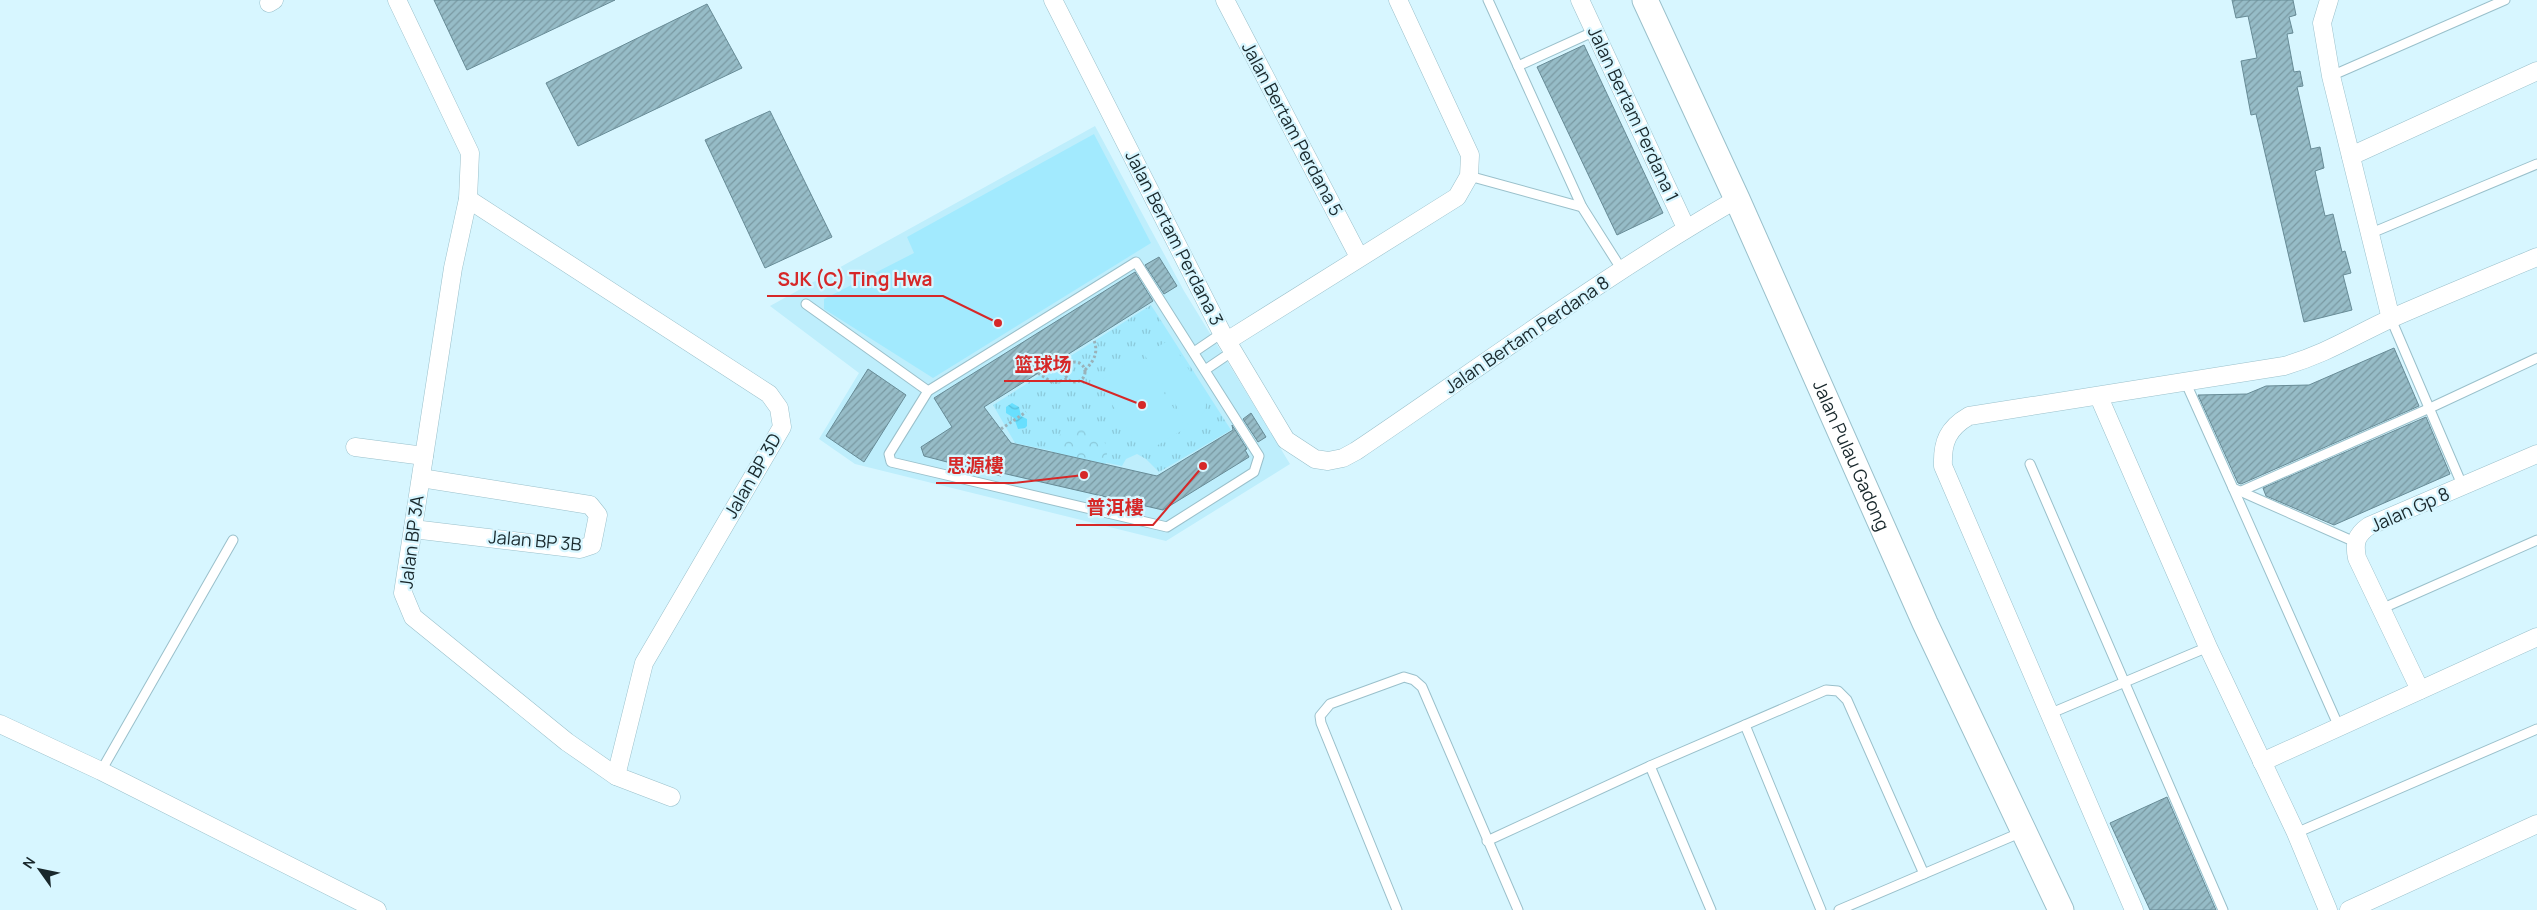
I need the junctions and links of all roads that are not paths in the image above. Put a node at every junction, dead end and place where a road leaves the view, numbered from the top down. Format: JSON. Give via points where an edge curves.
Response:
{"nodes":[{"id":1,"x":397,"y":0,"type":"edge"},
{"id":2,"x":1053,"y":0,"type":"edge"},
{"id":3,"x":1225,"y":0,"type":"edge"},
{"id":4,"x":1398,"y":0,"type":"edge"},
{"id":5,"x":1488,"y":0,"type":"edge"},
{"id":6,"x":1580,"y":0,"type":"edge"},
{"id":7,"x":1645,"y":0,"type":"edge"},
{"id":8,"x":2329,"y":0,"type":"edge"},
{"id":9,"x":2505,"y":0,"type":"edge"},
{"id":10,"x":1595,"y":31,"type":"junction"},
{"id":11,"x":1518,"y":66,"type":"junction"},
{"id":12,"x":2537,"y":71,"type":"edge"},
{"id":13,"x":2331,"y":76,"type":"junction"},
{"id":14,"x":2351,"y":156,"type":"junction"},
{"id":15,"x":2537,"y":164,"type":"edge"},
{"id":16,"x":1469,"y":176,"type":"junction"},
{"id":17,"x":468,"y":199,"type":"junction"},
{"id":18,"x":1737,"y":199,"type":"junction"},
{"id":19,"x":1582,"y":207,"type":"junction"},
{"id":20,"x":1686,"y":228,"type":"junction"},
{"id":21,"x":2368,"y":234,"type":"junction"},
{"id":22,"x":1359,"y":257,"type":"junction"},
{"id":23,"x":2537,"y":257,"type":"edge"},
{"id":24,"x":1622,"y":270,"type":"junction"},
{"id":25,"x":806,"y":304,"type":"dead end"},
{"id":26,"x":2391,"y":319,"type":"junction"},
{"id":27,"x":1228,"y":342,"type":"junction"},
{"id":28,"x":1194,"y":352,"type":"junction"},
{"id":29,"x":2537,"y":358,"type":"edge"},
{"id":30,"x":1205,"y":370,"type":"junction"},
{"id":31,"x":2185,"y":381,"type":"junction"},
{"id":32,"x":928,"y":391,"type":"junction"},
{"id":33,"x":2099,"y":397,"type":"junction"},
{"id":34,"x":2430,"y":408,"type":"junction"},
{"id":35,"x":355,"y":446,"type":"dead end"},
{"id":36,"x":2537,"y":454,"type":"edge"},
{"id":37,"x":424,"y":456,"type":"junction"},
{"id":38,"x":1315,"y":459,"type":"joint"},
{"id":39,"x":2030,"y":464,"type":"dead end"},
{"id":40,"x":421,"y":478,"type":"junction"},
{"id":41,"x":2462,"y":487,"type":"junction"},
{"id":42,"x":2236,"y":490,"type":"junction"},
{"id":43,"x":413,"y":529,"type":"junction"},
{"id":44,"x":234,"y":540,"type":"dead end"},
{"id":45,"x":2537,"y":540,"type":"edge"},
{"id":46,"x":2355,"y":542,"type":"junction"},
{"id":47,"x":2381,"y":609,"type":"junction"},
{"id":48,"x":2537,"y":637,"type":"edge"},
{"id":49,"x":2208,"y":647,"type":"junction"},
{"id":50,"x":2124,"y":683,"type":"junction"},
{"id":51,"x":2420,"y":690,"type":"junction"},
{"id":52,"x":2049,"y":714,"type":"junction"},
{"id":53,"x":0,"y":724,"type":"edge"},
{"id":54,"x":1745,"y":725,"type":"junction"},
{"id":55,"x":2339,"y":727,"type":"junction"},
{"id":56,"x":2537,"y":729,"type":"edge"},
{"id":57,"x":2262,"y":762,"type":"junction"},
{"id":58,"x":1650,"y":766,"type":"junction"},
{"id":59,"x":101,"y":771,"type":"junction"},
{"id":60,"x":616,"y":776,"type":"junction"},
{"id":61,"x":671,"y":797,"type":"dead end"},
{"id":62,"x":2537,"y":824,"type":"edge"},
{"id":63,"x":2025,"y":831,"type":"junction"},
{"id":64,"x":2296,"y":833,"type":"junction"},
{"id":65,"x":1487,"y":841,"type":"junction"},
{"id":66,"x":1924,"y":874,"type":"junction"},
{"id":67,"x":376,"y":910,"type":"edge"},
{"id":68,"x":1397,"y":910,"type":"edge"},
{"id":69,"x":1518,"y":910,"type":"edge"},
{"id":70,"x":1711,"y":910,"type":"edge"},
{"id":71,"x":1821,"y":910,"type":"edge"},
{"id":72,"x":1839,"y":910,"type":"edge"},
{"id":73,"x":2061,"y":910,"type":"edge"},
{"id":74,"x":2134,"y":910,"type":"edge"},
{"id":75,"x":2223,"y":910,"type":"edge"},
{"id":76,"x":2328,"y":910,"type":"edge"},
{"id":77,"x":2349,"y":910,"type":"edge"}],
"edges":[{"from":1,"to":17,"type":"street","name":"Jalan BP 3A","via":[[470,153]]},
{"from":2,"to":27,"type":"street","name":"Jalan Bertam Perdana 3"},
{"from":3,"to":22,"type":"street","name":"Jalan Bertam Perdana 5"},
{"from":4,"to":16,"type":"street","via":[[1470,155]]},
{"from":5,"to":11,"type":"lane"},
{"from":6,"to":10,"type":"street","name":"Jalan Bertam Perdana 1"},
{"from":7,"to":18,"type":"main road","name":"Jalan Pulau Gadong"},
{"from":8,"to":13,"type":"street","via":[[2322,23]]},
{"from":9,"to":13,"type":"lane"},
{"from":10,"to":11,"type":"lane"},
{"from":10,"to":20,"type":"street","name":"Jalan Bertam Perdana 1"},
{"from":11,"to":19,"type":"lane"},
{"from":12,"to":14,"type":"street"},
{"from":13,"to":14,"type":"street"},
{"from":14,"to":21,"type":"street"},
{"from":15,"to":21,"type":"lane"},
{"from":16,"to":19,"type":"lane"},
{"from":16,"to":22,"type":"street","via":[[1457,197]]},
{"from":17,"to":37,"type":"street","name":"Jalan BP 3A","via":[[452,268]]},
{"from":17,"to":60,"type":"street","name":"Jalan BP 3D","via":[[769,394],[780,408],[782,427],[644,663]]},
{"from":18,"to":20,"type":"street","name":"Jalan Bertam Perdana 8"},
{"from":18,"to":63,"type":"main road","name":"Jalan Pulau Gadong","via":[[1921,614]]},
{"from":19,"to":24,"type":"lane"},
{"from":20,"to":24,"type":"street","name":"Jalan Bertam Perdana 8"},
{"from":21,"to":26,"type":"street"},
{"from":22,"to":27,"type":"street"},
{"from":23,"to":26,"type":"street"},
{"from":24,"to":38,"type":"street","name":"Jalan Bertam Perdana 8","via":[[1356,451],[1328,461]]},
{"from":25,"to":32,"type":"lane"},
{"from":26,"to":31,"type":"street","via":[[2308,359],[2284,366]]},
{"from":26,"to":34,"type":"lane"},
{"from":27,"to":28,"type":"lane"},
{"from":27,"to":30,"type":"lane"},
{"from":27,"to":38,"type":"street","name":"Jalan Bertam Perdana 3","via":[[1286,440]]},
{"from":28,"to":30,"type":"lane"},
{"from":28,"to":32,"type":"lane","via":[[1136,262]]},
{"from":29,"to":34,"type":"lane"},
{"from":30,"to":32,"type":"lane","via":[[1259,456],[1254,472],[1167,527],[892,462],[889,454]]},
{"from":31,"to":33,"type":"street"},
{"from":31,"to":42,"type":"lane"},
{"from":33,"to":49,"type":"street"},
{"from":33,"to":52,"type":"street","via":[[1969,416],[1948,432],[1944,442],[1943,466]]},
{"from":34,"to":41,"type":"lane"},
{"from":34,"to":42,"type":"lane"},
{"from":35,"to":37,"type":"street"},
{"from":36,"to":41,"type":"street","name":"Jalan Gp 8"},
{"from":37,"to":40,"type":"street","name":"Jalan BP 3A"},
{"from":39,"to":50,"type":"lane"},
{"from":40,"to":43,"type":"street","name":"Jalan BP 3A"},
{"from":40,"to":43,"type":"street","name":"Jalan BP 3B","via":[[590,505],[598,515],[592,545],[580,549]]},
{"from":41,"to":46,"type":"street","name":"Jalan Gp 8","via":[[2369,526]]},
{"from":42,"to":46,"type":"lane"},
{"from":42,"to":55,"type":"lane"},
{"from":43,"to":60,"type":"street","name":"Jalan BP 3A","via":[[404,593],[414,617],[567,742]]},
{"from":44,"to":59,"type":"lane"},
{"from":45,"to":47,"type":"lane"},
{"from":46,"to":47,"type":"street","name":"Jalan Gp 8","via":[[2357,558]]},
{"from":47,"to":51,"type":"street","name":"Jalan Gp 8"},
{"from":48,"to":51,"type":"street"},
{"from":49,"to":50,"type":"lane"},
{"from":49,"to":57,"type":"street"},
{"from":50,"to":52,"type":"lane"},
{"from":50,"to":75,"type":"lane"},
{"from":51,"to":55,"type":"street"},
{"from":52,"to":74,"type":"street"},
{"from":53,"to":59,"type":"street"},
{"from":54,"to":58,"type":"lane"},
{"from":54,"to":66,"type":"lane","via":[[1826,690],[1838,691],[1847,700]]},
{"from":54,"to":71,"type":"lane"},
{"from":55,"to":57,"type":"street"},
{"from":56,"to":64,"type":"lane"},
{"from":57,"to":64,"type":"street"},
{"from":58,"to":65,"type":"lane"},
{"from":58,"to":70,"type":"lane"},
{"from":59,"to":67,"type":"street"},
{"from":60,"to":61,"type":"street","name":"Jalan BP 3A"},
{"from":62,"to":77,"type":"street"},
{"from":63,"to":66,"type":"lane"},
{"from":63,"to":73,"type":"main road","name":"Jalan Pulau Gadong"},
{"from":64,"to":76,"type":"street"},
{"from":65,"to":68,"type":"lane","via":[[1422,688],[1414,680],[1404,677],[1330,704],[1320,716],[1321,723]]},
{"from":65,"to":69,"type":"lane"},
{"from":66,"to":72,"type":"lane"}]}
